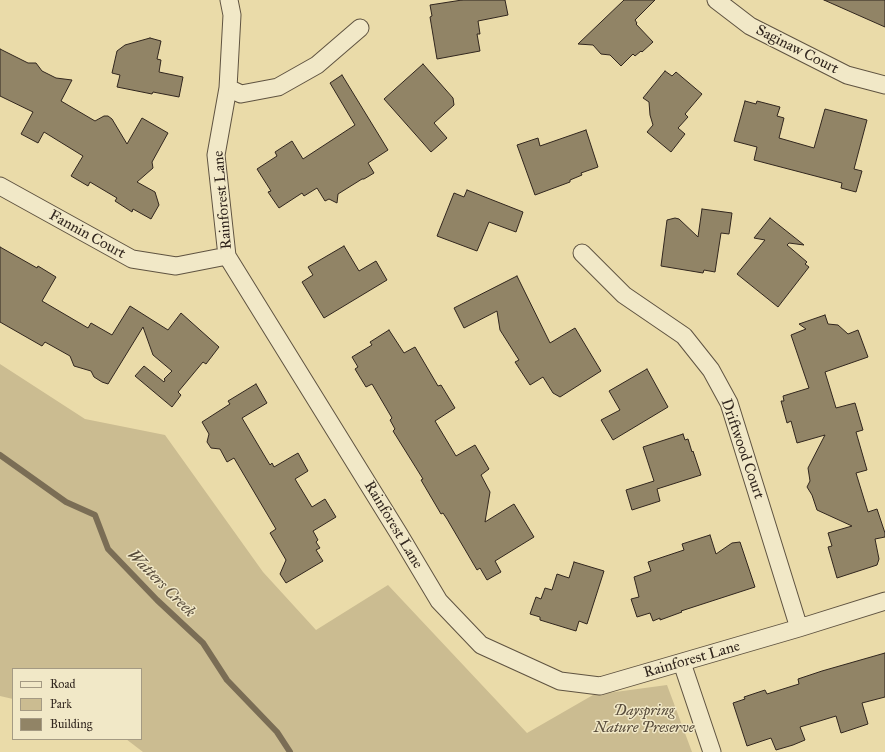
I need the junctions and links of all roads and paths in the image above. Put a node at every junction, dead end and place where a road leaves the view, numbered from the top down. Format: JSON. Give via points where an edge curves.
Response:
{"nodes":[{"id":1,"x":229,"y":0,"type":"edge"},
{"id":2,"x":716,"y":0,"type":"edge"},
{"id":3,"x":360,"y":28,"type":"dead end"},
{"id":4,"x":885,"y":85,"type":"edge"},
{"id":5,"x":228,"y":88,"type":"junction"},
{"id":6,"x":0,"y":186,"type":"edge"},
{"id":7,"x":582,"y":253,"type":"dead end"},
{"id":8,"x":227,"y":256,"type":"junction"},
{"id":9,"x":885,"y":601,"type":"edge"},
{"id":10,"x":799,"y":628,"type":"junction"},
{"id":11,"x":682,"y":663,"type":"junction"},
{"id":12,"x":712,"y":752,"type":"edge"}],
"edges":[{"from":1,"to":5,"type":"street","name":"Rainforest Lane","via":[[232,16]]},
{"from":2,"to":4,"type":"street","name":"Saginaw Court","via":[[750,26],[847,75]]},
{"from":3,"to":5,"type":"street","via":[[317,65],[278,87],[241,94]]},
{"from":5,"to":8,"type":"street","name":"Rainforest Lane","via":[[216,155]]},
{"from":6,"to":8,"type":"street","name":"Fannin Court","via":[[132,259],[176,266]]},
{"from":7,"to":10,"type":"street","name":"Driftwood Court","via":[[624,294],[684,336],[711,370],[729,403]]},
{"from":8,"to":11,"type":"street","name":"Rainforest Lane","via":[[439,602],[481,645],[560,681],[600,686]]},
{"from":9,"to":10,"type":"street","name":"Rainforest Lane"},
{"from":10,"to":11,"type":"street","name":"Rainforest Lane"},
{"from":11,"to":12,"type":"street"}]}
